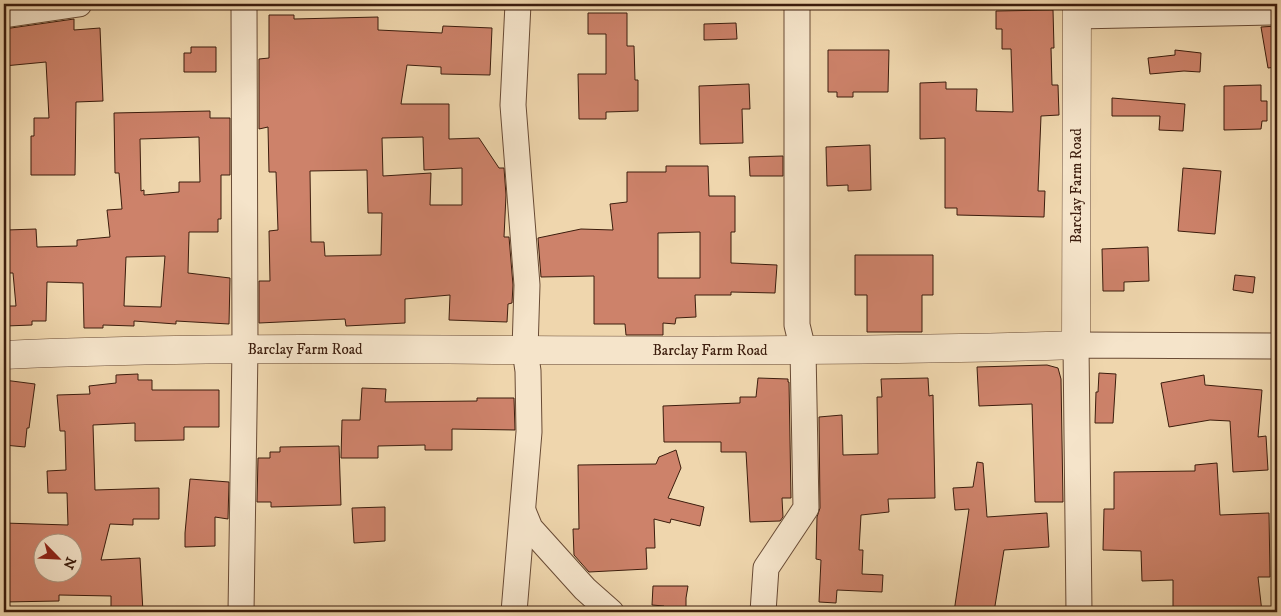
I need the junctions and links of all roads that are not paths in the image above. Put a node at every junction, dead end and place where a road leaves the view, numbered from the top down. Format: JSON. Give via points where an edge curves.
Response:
{"nodes":[{"id":1,"x":79,"y":4,"type":"edge"},
{"id":2,"x":244,"y":4,"type":"edge"},
{"id":3,"x":518,"y":4,"type":"edge"},
{"id":4,"x":797,"y":4,"type":"edge"},
{"id":5,"x":1077,"y":10,"type":"edge"},
{"id":6,"x":1277,"y":12,"type":"edge"},
{"id":7,"x":4,"y":16,"type":"edge"},
{"id":8,"x":1076,"y":345,"type":"junction"},
{"id":9,"x":1277,"y":346,"type":"edge"},
{"id":10,"x":245,"y":348,"type":"junction"},
{"id":11,"x":525,"y":350,"type":"junction"},
{"id":12,"x":803,"y":350,"type":"junction"},
{"id":13,"x":4,"y":355,"type":"edge"},
{"id":14,"x":523,"y":511,"type":"junction"},
{"id":15,"x":242,"y":612,"type":"edge"},
{"id":16,"x":514,"y":612,"type":"edge"},
{"id":17,"x":611,"y":612,"type":"edge"},
{"id":18,"x":763,"y":612,"type":"edge"},
{"id":19,"x":1079,"y":612,"type":"edge"}],
"edges":[{"from":1,"to":7,"type":"street"},
{"from":2,"to":10,"type":"street"},
{"from":3,"to":11,"type":"street","via":[[513,105],[526,285]]},
{"from":4,"to":12,"type":"street","via":[[797,325]]},
{"from":5,"to":6,"type":"street"},
{"from":5,"to":8,"type":"street","name":"Barclay Farm Road"},
{"from":8,"to":9,"type":"street"},
{"from":8,"to":12,"type":"street","name":"Barclay Farm Road"},
{"from":8,"to":19,"type":"street"},
{"from":10,"to":11,"type":"street","name":"Barclay Farm Road"},
{"from":10,"to":13,"type":"street","name":"Barclay Farm Road"},
{"from":10,"to":15,"type":"street"},
{"from":11,"to":12,"type":"street","name":"Barclay Farm Road"},
{"from":11,"to":14,"type":"street","via":[[529,432]]},
{"from":12,"to":18,"type":"street","via":[[806,508],[766,568]]},
{"from":14,"to":16,"type":"street"},
{"from":14,"to":17,"type":"street","via":[[530,528],[585,589]]}]}
